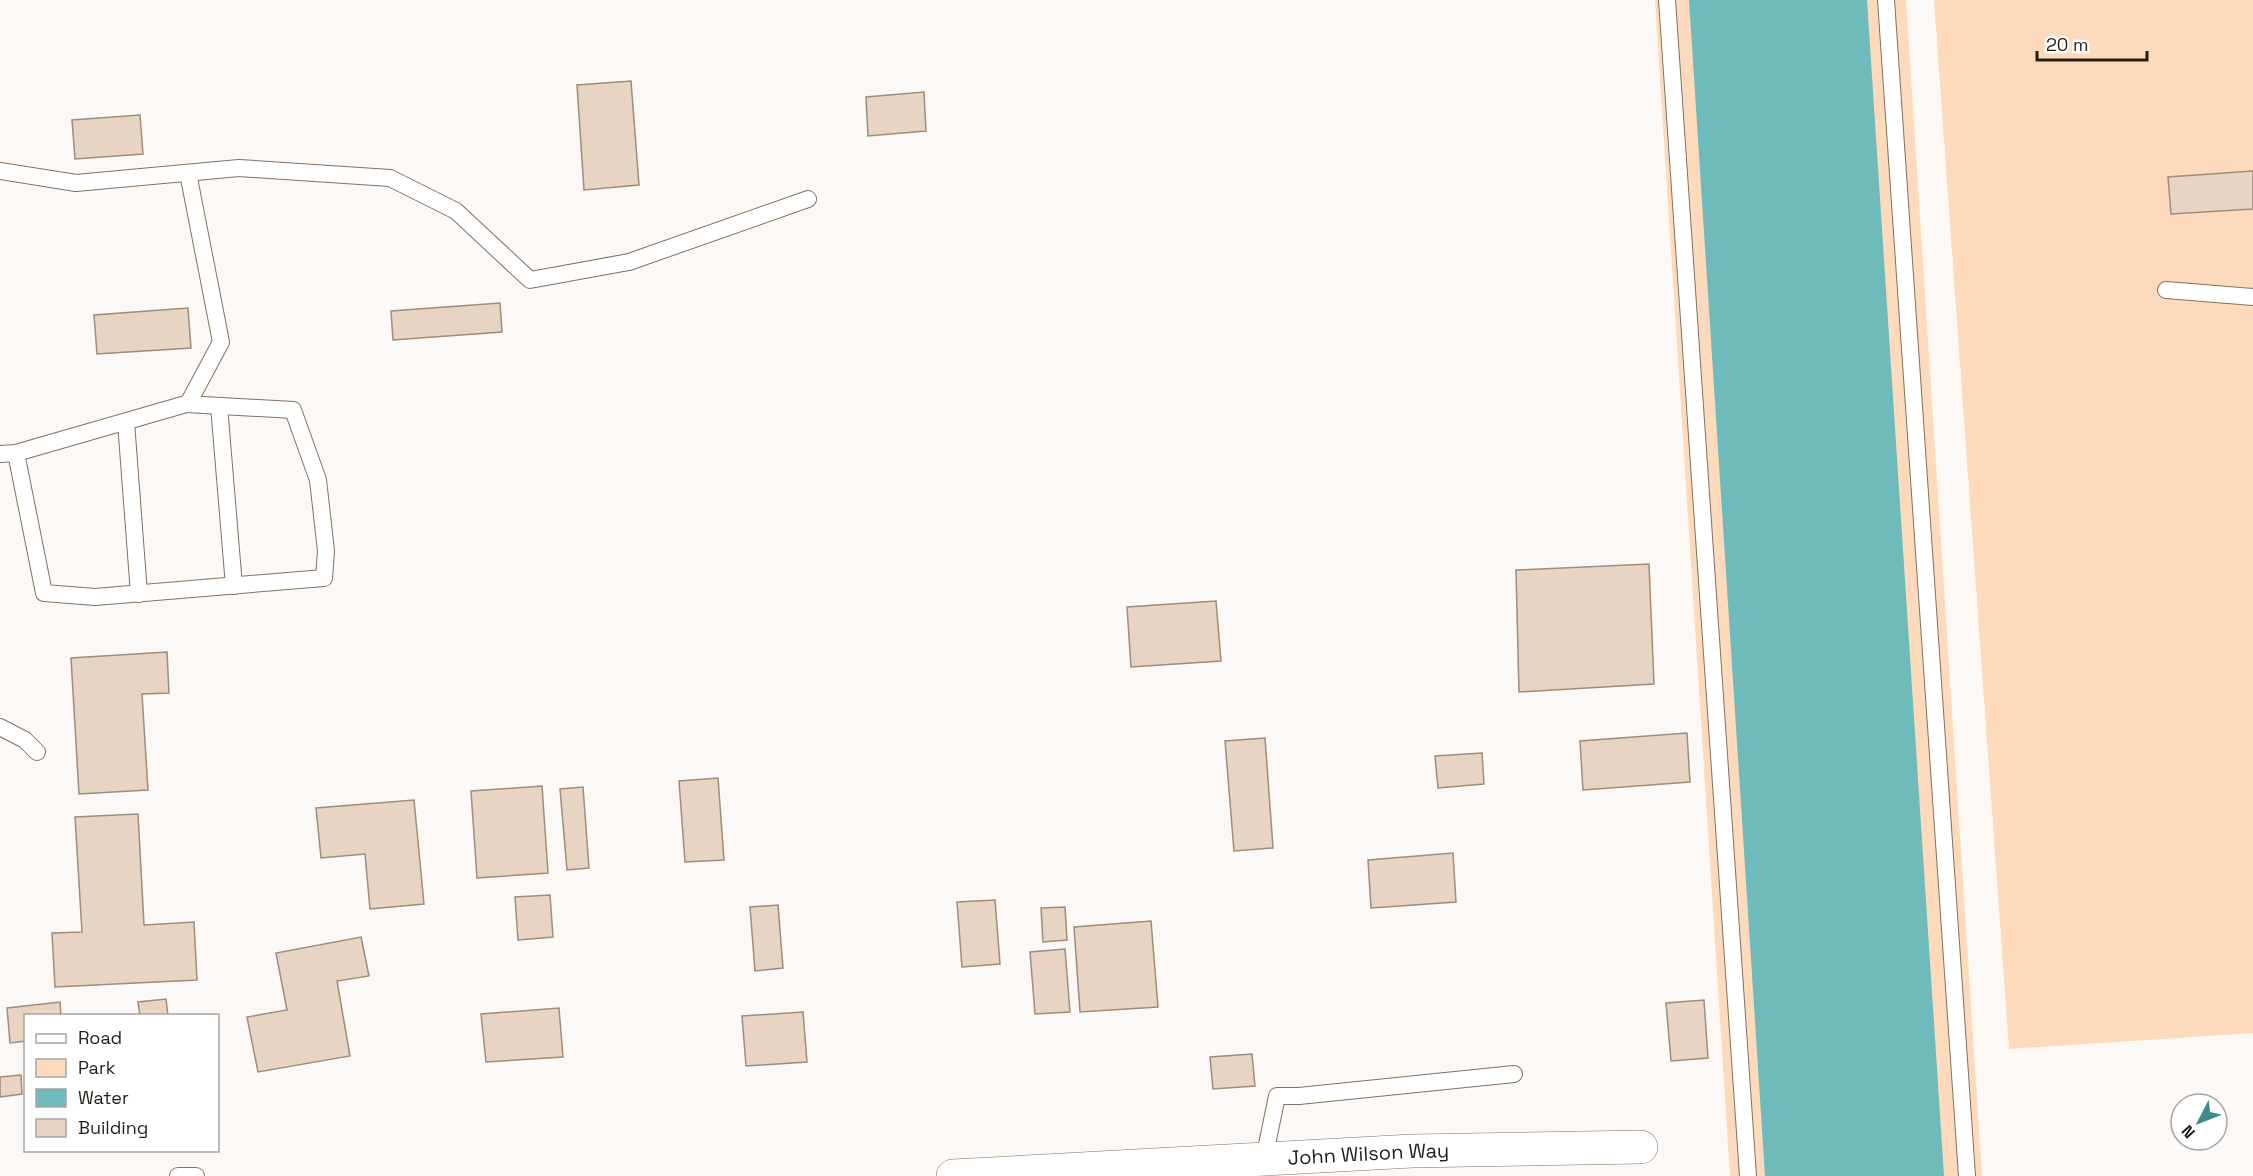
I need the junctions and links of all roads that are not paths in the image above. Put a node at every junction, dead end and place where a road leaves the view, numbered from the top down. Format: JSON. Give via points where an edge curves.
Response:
{"nodes":[{"id":1,"x":1667,"y":0,"type":"edge"},
{"id":2,"x":1886,"y":0,"type":"edge"},
{"id":3,"x":0,"y":171,"type":"edge"},
{"id":4,"x":188,"y":173,"type":"junction"},
{"id":5,"x":808,"y":199,"type":"dead end"},
{"id":6,"x":2166,"y":290,"type":"dead end"},
{"id":7,"x":2253,"y":297,"type":"edge"},
{"id":8,"x":186,"y":404,"type":"junction"},
{"id":9,"x":219,"y":406,"type":"junction"},
{"id":10,"x":126,"y":422,"type":"junction"},
{"id":11,"x":8,"y":453,"type":"edge"},
{"id":12,"x":234,"y":586,"type":"junction"},
{"id":13,"x":139,"y":594,"type":"junction"},
{"id":14,"x":0,"y":727,"type":"edge"},
{"id":15,"x":37,"y":752,"type":"dead end"},
{"id":16,"x":1514,"y":1074,"type":"dead end"},
{"id":17,"x":1641,"y":1147,"type":"dead end"},
{"id":18,"x":1264,"y":1159,"type":"junction"},
{"id":19,"x":178,"y":1176,"type":"edge"},
{"id":20,"x":196,"y":1176,"type":"edge"},
{"id":21,"x":953,"y":1176,"type":"edge"},
{"id":22,"x":1748,"y":1176,"type":"edge"},
{"id":23,"x":1966,"y":1176,"type":"edge"}],
"edges":[{"from":1,"to":22,"type":"lane"},
{"from":2,"to":23,"type":"lane"},
{"from":3,"to":4,"type":"lane","via":[[75,183]]},
{"from":4,"to":5,"type":"lane","via":[[239,168],[390,178],[456,211],[530,280],[629,262]]},
{"from":4,"to":8,"type":"lane","via":[[221,342]]},
{"from":6,"to":7,"type":"lane"},
{"from":8,"to":9,"type":"lane"},
{"from":8,"to":10,"type":"lane"},
{"from":9,"to":12,"type":"lane"},
{"from":9,"to":12,"type":"lane","via":[[293,410],[318,480],[326,551],[324,578]]},
{"from":10,"to":11,"type":"lane"},
{"from":10,"to":13,"type":"lane"},
{"from":11,"to":13,"type":"lane","via":[[44,593],[95,597]]},
{"from":12,"to":13,"type":"lane"},
{"from":14,"to":15,"type":"lane","via":[[25,740]]},
{"from":16,"to":18,"type":"lane","via":[[1277,1096]]},
{"from":17,"to":18,"type":"street","name":"John Wilson Way","via":[[1412,1151]]},
{"from":18,"to":21,"type":"street","name":"John Wilson Way"},
{"from":19,"to":20,"type":"lane"}]}
